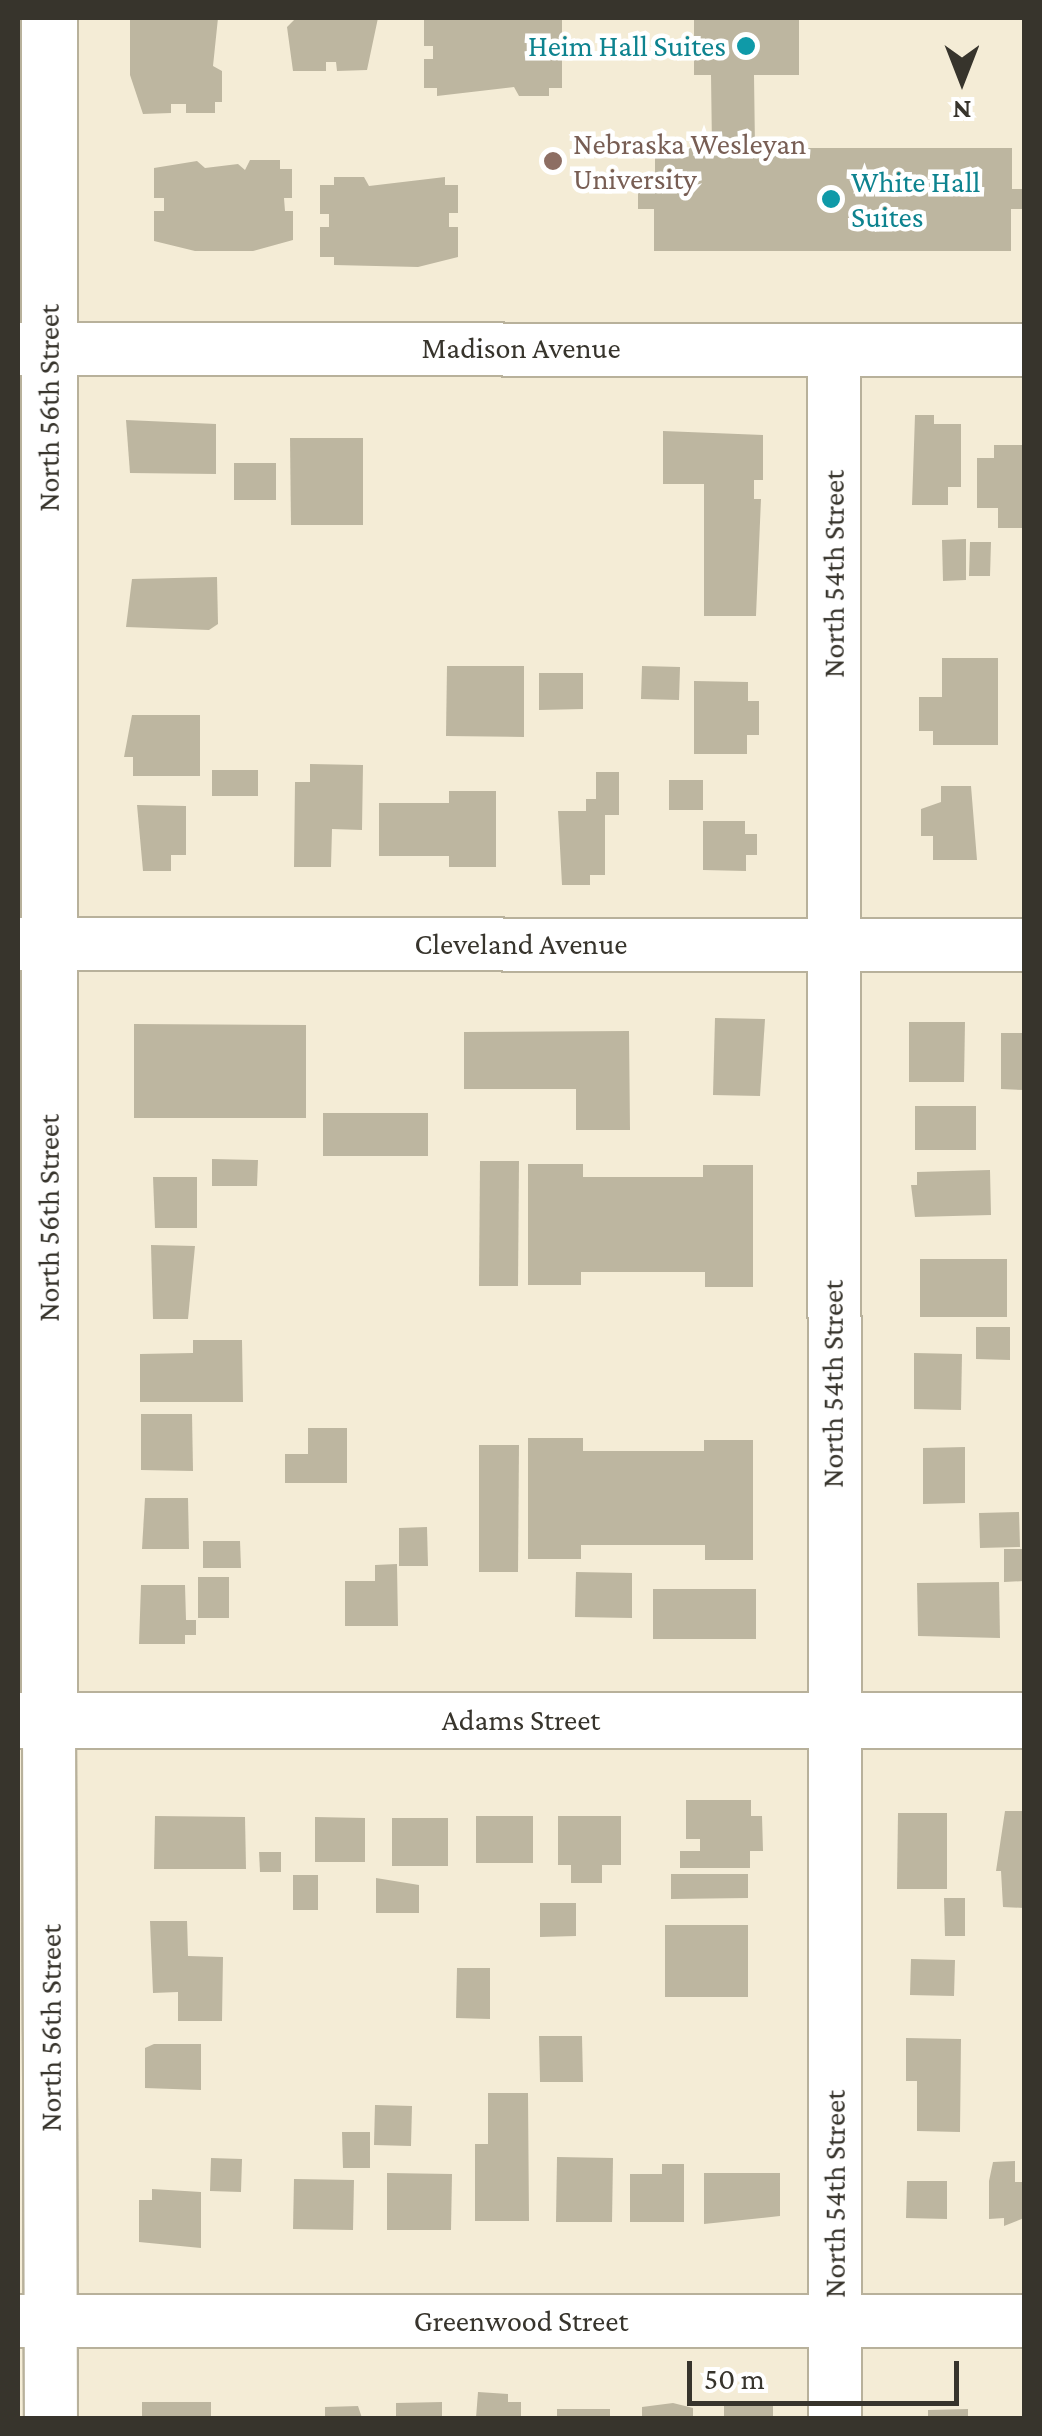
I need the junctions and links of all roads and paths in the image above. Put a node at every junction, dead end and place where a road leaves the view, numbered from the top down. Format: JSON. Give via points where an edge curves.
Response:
{"nodes":[{"id":1,"x":49,"y":18,"type":"edge"},
{"id":2,"x":33,"y":348,"type":"edge"},
{"id":3,"x":834,"y":350,"type":"junction"},
{"id":4,"x":1024,"y":350,"type":"edge"},
{"id":5,"x":33,"y":944,"type":"edge"},
{"id":6,"x":833,"y":944,"type":"junction"},
{"id":7,"x":1024,"y":945,"type":"edge"},
{"id":8,"x":33,"y":1720,"type":"edge"},
{"id":9,"x":834,"y":1720,"type":"junction"},
{"id":10,"x":1024,"y":1720,"type":"edge"},
{"id":11,"x":835,"y":2321,"type":"junction"},
{"id":12,"x":1024,"y":2321,"type":"edge"},
{"id":13,"x":34,"y":2322,"type":"edge"},
{"id":14,"x":51,"y":2418,"type":"edge"},
{"id":15,"x":835,"y":2418,"type":"edge"}],
"edges":[{"from":1,"to":2,"type":"main road","name":"North 56th Street"},
{"from":2,"to":3,"type":"street","name":"Madison Avenue"},
{"from":2,"to":5,"type":"main road","name":"North 56th Street"},
{"from":3,"to":4,"type":"street","name":"Madison Avenue"},
{"from":3,"to":6,"type":"street","name":"North 54th Street"},
{"from":5,"to":6,"type":"street","name":"Cleveland Avenue"},
{"from":5,"to":8,"type":"main road","name":"North 56th Street"},
{"from":6,"to":7,"type":"street","name":"Cleveland Avenue"},
{"from":6,"to":9,"type":"street","name":"North 54th Street"},
{"from":8,"to":9,"type":"main road","name":"Adams Street"},
{"from":8,"to":13,"type":"street","name":"North 56th Street"},
{"from":9,"to":10,"type":"main road","name":"Adams Street"},
{"from":9,"to":11,"type":"street","name":"North 54th Street"},
{"from":11,"to":12,"type":"street","name":"Greenwood Street"},
{"from":11,"to":13,"type":"street","name":"Greenwood Street"},
{"from":11,"to":15,"type":"street","name":"North 54th Street"},
{"from":13,"to":14,"type":"street","name":"North 56th Street"}]}
